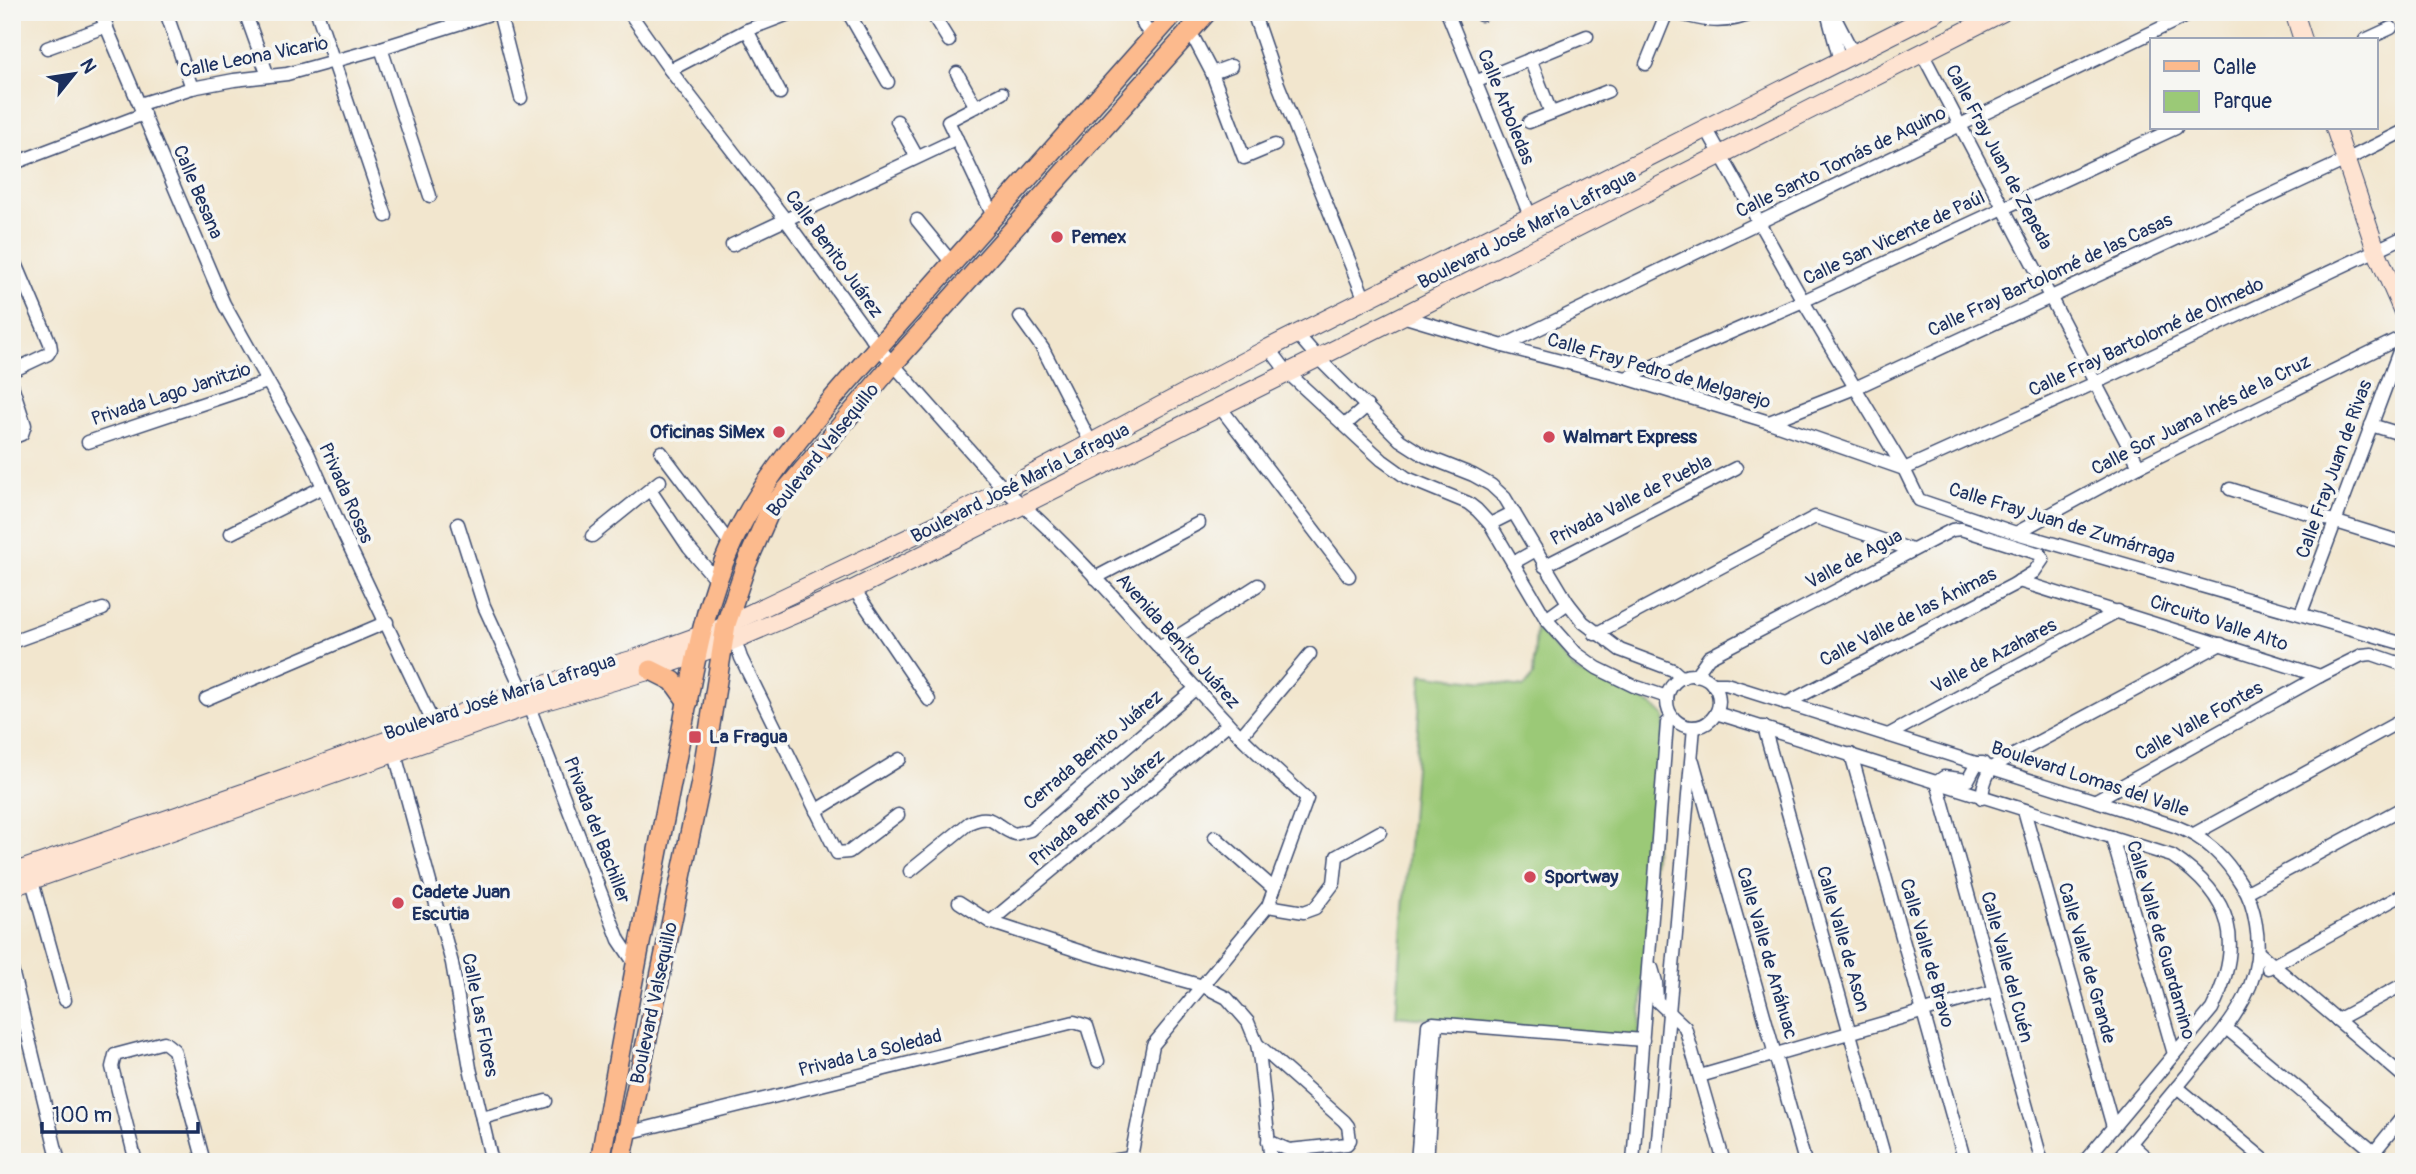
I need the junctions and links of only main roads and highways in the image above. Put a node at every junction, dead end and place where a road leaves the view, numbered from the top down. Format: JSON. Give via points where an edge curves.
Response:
{"nodes":[{"id":1,"x":1175,"y":12,"type":"edge"},
{"id":2,"x":1207,"y":12,"type":"edge"},
{"id":3,"x":1937,"y":12,"type":"edge"},
{"id":4,"x":2003,"y":12,"type":"edge"},
{"id":5,"x":2294,"y":12,"type":"edge"},
{"id":6,"x":2302,"y":38,"type":"edge"},
{"id":7,"x":2335,"y":130,"type":"edge"},
{"id":8,"x":2404,"y":314,"type":"edge"},
{"id":9,"x":728,"y":637,"type":"junction"},
{"id":10,"x":699,"y":645,"type":"junction"},
{"id":11,"x":652,"y":670,"type":"junction"},
{"id":12,"x":526,"y":699,"type":"junction"},
{"id":13,"x":688,"y":702,"type":"junction"},
{"id":14,"x":438,"y":731,"type":"junction"},
{"id":15,"x":17,"y":880,"type":"edge"},
{"id":16,"x":600,"y":1162,"type":"edge"},
{"id":17,"x":621,"y":1162,"type":"edge"}],
"edges":[{"from":1,"to":10,"type":"main road","name":"Boulevard Valsequillo","via":[[878,347],[757,496],[731,545]]},
{"from":2,"to":9,"type":"main road","name":"Boulevard Valsequillo","via":[[771,508],[746,565]]},
{"from":3,"to":9,"type":"main road","name":"Boulevard José María Lafragua","via":[[1269,348]]},
{"from":4,"to":9,"type":"main road","name":"Boulevard José María Lafragua","via":[[854,589]]},
{"from":5,"to":6,"type":"main road"},
{"from":7,"to":8,"type":"main road","via":[[2376,250]]},
{"from":9,"to":10,"type":"main road","name":"Boulevard José María Lafragua"},
{"from":9,"to":17,"type":"main road","name":"Boulevard Valsequillo"},
{"from":10,"to":11,"type":"main road","name":"Boulevard José María Lafragua"},
{"from":10,"to":12,"type":"main road","name":"Boulevard José María Lafragua","via":[[635,659]]},
{"from":10,"to":13,"type":"main road","name":"Boulevard Valsequillo"},
{"from":11,"to":12,"type":"main road","name":"Boulevard José María Lafragua"},
{"from":11,"to":13,"type":"main road","via":[[673,681]]},
{"from":12,"to":14,"type":"main road","name":"Boulevard José María Lafragua"},
{"from":13,"to":16,"type":"main road","name":"Boulevard Valsequillo"},
{"from":14,"to":15,"type":"main road","name":"Boulevard José María Lafragua"},
{"from":14,"to":15,"type":"main road","name":"Boulevard José María Lafragua","via":[[395,754]]}]}
